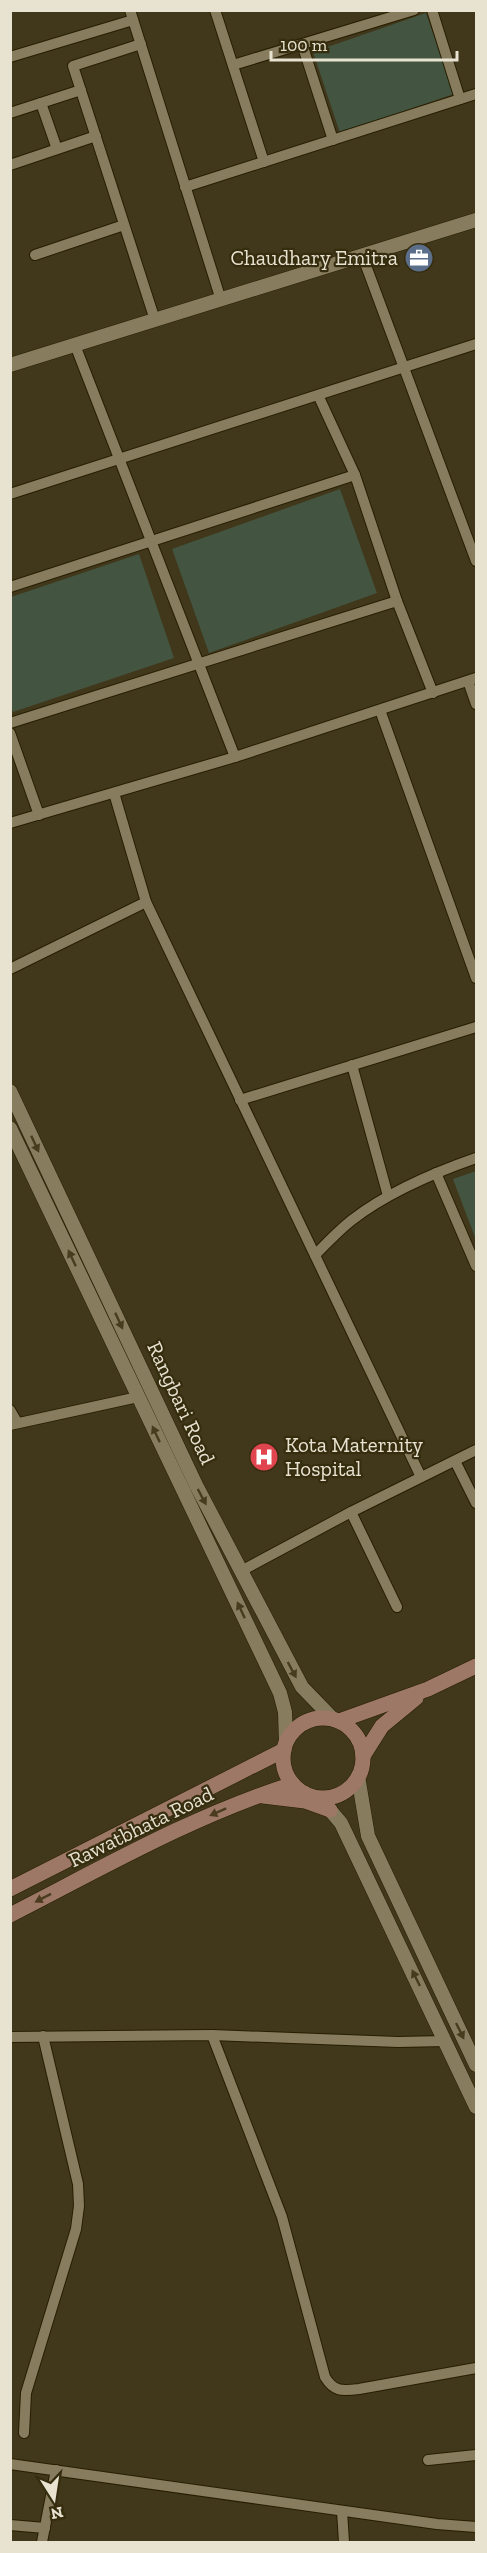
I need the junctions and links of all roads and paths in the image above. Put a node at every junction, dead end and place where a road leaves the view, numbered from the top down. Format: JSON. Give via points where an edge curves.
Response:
{"nodes":[{"id":1,"x":215,"y":10,"type":"edge"},
{"id":2,"x":414,"y":10,"type":"edge"},
{"id":3,"x":432,"y":10,"type":"edge"},
{"id":4,"x":131,"y":15,"type":"edge"},
{"id":5,"x":141,"y":44,"type":"junction"},
{"id":6,"x":302,"y":44,"type":"junction"},
{"id":7,"x":10,"y":57,"type":"edge"},
{"id":8,"x":233,"y":65,"type":"junction"},
{"id":9,"x":81,"y":90,"type":"junction"},
{"id":10,"x":477,"y":93,"type":"edge"},
{"id":11,"x":460,"y":99,"type":"junction"},
{"id":12,"x":41,"y":103,"type":"junction"},
{"id":13,"x":10,"y":113,"type":"edge"},
{"id":14,"x":96,"y":136,"type":"junction"},
{"id":15,"x":333,"y":140,"type":"junction"},
{"id":16,"x":57,"y":149,"type":"junction"},
{"id":17,"x":264,"y":162,"type":"junction"},
{"id":18,"x":10,"y":165,"type":"edge"},
{"id":19,"x":185,"y":187,"type":"junction"},
{"id":20,"x":477,"y":220,"type":"edge"},
{"id":21,"x":124,"y":225,"type":"junction"},
{"id":22,"x":35,"y":255,"type":"dead end"},
{"id":23,"x":362,"y":255,"type":"junction"},
{"id":24,"x":220,"y":300,"type":"junction"},
{"id":25,"x":155,"y":320,"type":"junction"},
{"id":26,"x":477,"y":344,"type":"edge"},
{"id":27,"x":75,"y":345,"type":"junction"},
{"id":28,"x":10,"y":365,"type":"edge"},
{"id":29,"x":404,"y":369,"type":"junction"},
{"id":30,"x":318,"y":395,"type":"junction"},
{"id":31,"x":119,"y":459,"type":"junction"},
{"id":32,"x":355,"y":475,"type":"junction"},
{"id":33,"x":10,"y":494,"type":"edge"},
{"id":34,"x":151,"y":542,"type":"junction"},
{"id":35,"x":477,"y":561,"type":"edge"},
{"id":36,"x":10,"y":587,"type":"edge"},
{"id":37,"x":397,"y":601,"type":"junction"},
{"id":38,"x":199,"y":664,"type":"junction"},
{"id":39,"x":472,"y":680,"type":"edge"},
{"id":40,"x":433,"y":693,"type":"junction"},
{"id":41,"x":477,"y":704,"type":"edge"},
{"id":42,"x":380,"y":710,"type":"junction"},
{"id":43,"x":10,"y":723,"type":"edge"},
{"id":44,"x":10,"y":733,"type":"edge"},
{"id":45,"x":235,"y":757,"type":"junction"},
{"id":46,"x":114,"y":793,"type":"junction"},
{"id":47,"x":39,"y":815,"type":"junction"},
{"id":48,"x":10,"y":823,"type":"edge"},
{"id":49,"x":146,"y":902,"type":"junction"},
{"id":50,"x":10,"y":969,"type":"edge"},
{"id":51,"x":477,"y":978,"type":"edge"},
{"id":52,"x":477,"y":1027,"type":"edge"},
{"id":53,"x":352,"y":1065,"type":"junction"},
{"id":54,"x":10,"y":1091,"type":"edge"},
{"id":55,"x":240,"y":1100,"type":"junction"},
{"id":56,"x":10,"y":1128,"type":"edge"},
{"id":57,"x":477,"y":1158,"type":"edge"},
{"id":58,"x":436,"y":1173,"type":"junction"},
{"id":59,"x":388,"y":1196,"type":"junction"},
{"id":60,"x":315,"y":1255,"type":"junction"},
{"id":61,"x":477,"y":1266,"type":"edge"},
{"id":62,"x":138,"y":1397,"type":"junction"},
{"id":63,"x":10,"y":1410,"type":"edge"},
{"id":64,"x":14,"y":1424,"type":"edge"},
{"id":65,"x":477,"y":1450,"type":"edge"},
{"id":66,"x":455,"y":1461,"type":"junction"},
{"id":67,"x":422,"y":1477,"type":"junction"},
{"id":68,"x":477,"y":1503,"type":"edge"},
{"id":69,"x":351,"y":1512,"type":"junction"},
{"id":70,"x":242,"y":1572,"type":"junction"},
{"id":71,"x":397,"y":1607,"type":"dead end"},
{"id":72,"x":477,"y":1666,"type":"edge"},
{"id":73,"x":428,"y":1689,"type":"junction"},
{"id":74,"x":337,"y":1721,"type":"junction"},
{"id":75,"x":285,"y":1746,"type":"junction"},
{"id":76,"x":363,"y":1756,"type":"junction"},
{"id":77,"x":358,"y":1776,"type":"junction"},
{"id":78,"x":298,"y":1789,"type":"junction"},
{"id":79,"x":256,"y":1795,"type":"junction"},
{"id":80,"x":330,"y":1810,"type":"junction"},
{"id":81,"x":368,"y":1836,"type":"junction"},
{"id":82,"x":352,"y":1845,"type":"junction"},
{"id":83,"x":10,"y":1889,"type":"edge"},
{"id":84,"x":10,"y":1915,"type":"edge"},
{"id":85,"x":447,"y":2003,"type":"junction"},
{"id":86,"x":432,"y":2011,"type":"junction"},
{"id":87,"x":212,"y":2035,"type":"junction"},
{"id":88,"x":43,"y":2036,"type":"junction"},
{"id":89,"x":10,"y":2037,"type":"edge"},
{"id":90,"x":446,"y":2041,"type":"junction"},
{"id":91,"x":477,"y":2064,"type":"edge"},
{"id":92,"x":476,"y":2106,"type":"edge"},
{"id":93,"x":477,"y":2368,"type":"edge"},
{"id":94,"x":24,"y":2433,"type":"dead end"},
{"id":95,"x":477,"y":2456,"type":"edge"},
{"id":96,"x":428,"y":2460,"type":"dead end"},
{"id":97,"x":10,"y":2464,"type":"edge"},
{"id":98,"x":56,"y":2470,"type":"junction"},
{"id":99,"x":342,"y":2511,"type":"junction"},
{"id":100,"x":10,"y":2525,"type":"edge"},
{"id":101,"x":45,"y":2528,"type":"junction"},
{"id":102,"x":476,"y":2528,"type":"edge"},
{"id":103,"x":42,"y":2542,"type":"edge"},
{"id":104,"x":344,"y":2542,"type":"edge"}],
"edges":[{"from":1,"to":8,"type":"street"},
{"from":2,"to":6,"type":"street"},
{"from":3,"to":11,"type":"street"},
{"from":4,"to":5,"type":"street"},
{"from":4,"to":7,"type":"street"},
{"from":5,"to":9,"type":"street","via":[[73,66]]},
{"from":5,"to":19,"type":"street"},
{"from":6,"to":8,"type":"street"},
{"from":6,"to":15,"type":"street"},
{"from":8,"to":17,"type":"street"},
{"from":9,"to":12,"type":"street"},
{"from":9,"to":14,"type":"street"},
{"from":10,"to":11,"type":"street"},
{"from":11,"to":15,"type":"street"},
{"from":12,"to":13,"type":"street"},
{"from":12,"to":16,"type":"street"},
{"from":14,"to":16,"type":"street"},
{"from":14,"to":21,"type":"street"},
{"from":15,"to":17,"type":"street"},
{"from":16,"to":18,"type":"street"},
{"from":17,"to":19,"type":"street"},
{"from":19,"to":24,"type":"street"},
{"from":20,"to":23,"type":"street"},
{"from":21,"to":22,"type":"street"},
{"from":21,"to":25,"type":"street"},
{"from":23,"to":24,"type":"street"},
{"from":23,"to":29,"type":"street"},
{"from":24,"to":25,"type":"street"},
{"from":25,"to":27,"type":"street"},
{"from":26,"to":29,"type":"street"},
{"from":27,"to":28,"type":"street"},
{"from":27,"to":31,"type":"street"},
{"from":29,"to":30,"type":"street"},
{"from":29,"to":35,"type":"street"},
{"from":30,"to":31,"type":"street"},
{"from":30,"to":32,"type":"street"},
{"from":31,"to":33,"type":"street"},
{"from":31,"to":34,"type":"street"},
{"from":32,"to":34,"type":"street"},
{"from":32,"to":37,"type":"street"},
{"from":34,"to":36,"type":"street"},
{"from":34,"to":38,"type":"street"},
{"from":37,"to":38,"type":"street"},
{"from":37,"to":40,"type":"street"},
{"from":38,"to":43,"type":"street"},
{"from":38,"to":45,"type":"street"},
{"from":39,"to":40,"type":"street"},
{"from":39,"to":41,"type":"street"},
{"from":40,"to":42,"type":"street"},
{"from":42,"to":45,"type":"street"},
{"from":42,"to":51,"type":"street"},
{"from":44,"to":47,"type":"street"},
{"from":45,"to":46,"type":"street"},
{"from":46,"to":47,"type":"street"},
{"from":46,"to":49,"type":"street"},
{"from":47,"to":48,"type":"street"},
{"from":49,"to":50,"type":"street"},
{"from":49,"to":55,"type":"street"},
{"from":52,"to":53,"type":"street"},
{"from":53,"to":55,"type":"street"},
{"from":53,"to":59,"type":"street"},
{"from":54,"to":70,"type":"street","name":"Rangbari Road","one_way":true,"via":[[196,1485]]},
{"from":55,"to":60,"type":"street"},
{"from":62,"to":56,"type":"street","name":"Rangbari Road","one_way":true},
{"from":57,"to":58,"type":"street"},
{"from":58,"to":59,"type":"street"},
{"from":58,"to":61,"type":"street"},
{"from":59,"to":60,"type":"street","via":[[351,1220]]},
{"from":60,"to":67,"type":"street"},
{"from":62,"to":64,"type":"street"},
{"from":75,"to":62,"type":"street","name":"Rangbari Road","one_way":true,"via":[[285,1712],[280,1693]]},
{"from":63,"to":64,"type":"street"},
{"from":65,"to":66,"type":"street"},
{"from":66,"to":67,"type":"street"},
{"from":66,"to":68,"type":"street"},
{"from":67,"to":69,"type":"street"},
{"from":69,"to":70,"type":"street"},
{"from":69,"to":71,"type":"street"},
{"from":70,"to":74,"type":"street","name":"Rangbari Road","one_way":true,"via":[[302,1688]]},
{"from":72,"to":73,"type":"main road"},
{"from":73,"to":74,"type":"main road"},
{"from":73,"to":76,"type":"main road","via":[[382,1726]]},
{"from":74,"to":75,"type":"main road","via":[[323,1718],[300,1725]]},
{"from":74,"to":76,"type":"main road","via":[[356,1735]]},
{"from":75,"to":78,"type":"main road","via":[[283,1764]]},
{"from":75,"to":83,"type":"main road","name":"Rawatbhata Road"},
{"from":76,"to":77,"type":"main road"},
{"from":77,"to":78,"type":"main road","via":[[351,1786],[335,1795],[316,1797]]},
{"from":77,"to":81,"type":"street"},
{"from":78,"to":79,"type":"main road","name":"Rawatbhata Road"},
{"from":78,"to":80,"type":"street"},
{"from":79,"to":80,"type":"main road","via":[[305,1801]]},
{"from":79,"to":84,"type":"main road","name":"Rawatbhata Road","one_way":true},
{"from":80,"to":82,"type":"street"},
{"from":81,"to":82,"type":"street"},
{"from":81,"to":85,"type":"street"},
{"from":86,"to":82,"type":"street","one_way":true},
{"from":85,"to":86,"type":"street"},
{"from":85,"to":91,"type":"street","one_way":true},
{"from":86,"to":90,"type":"street"},
{"from":87,"to":88,"type":"street"},
{"from":87,"to":90,"type":"street"},
{"from":87,"to":93,"type":"street","via":[[282,2217],[325,2377],[332,2388],[359,2389]]},
{"from":88,"to":89,"type":"street"},
{"from":88,"to":94,"type":"street","via":[[78,2184],[79,2206],[76,2229],[26,2394]]},
{"from":90,"to":92,"type":"street"},
{"from":95,"to":96,"type":"street"},
{"from":97,"to":98,"type":"street"},
{"from":98,"to":99,"type":"street"},
{"from":98,"to":101,"type":"street"},
{"from":99,"to":102,"type":"street"},
{"from":99,"to":104,"type":"street"},
{"from":100,"to":101,"type":"street"},
{"from":101,"to":103,"type":"street"}]}
